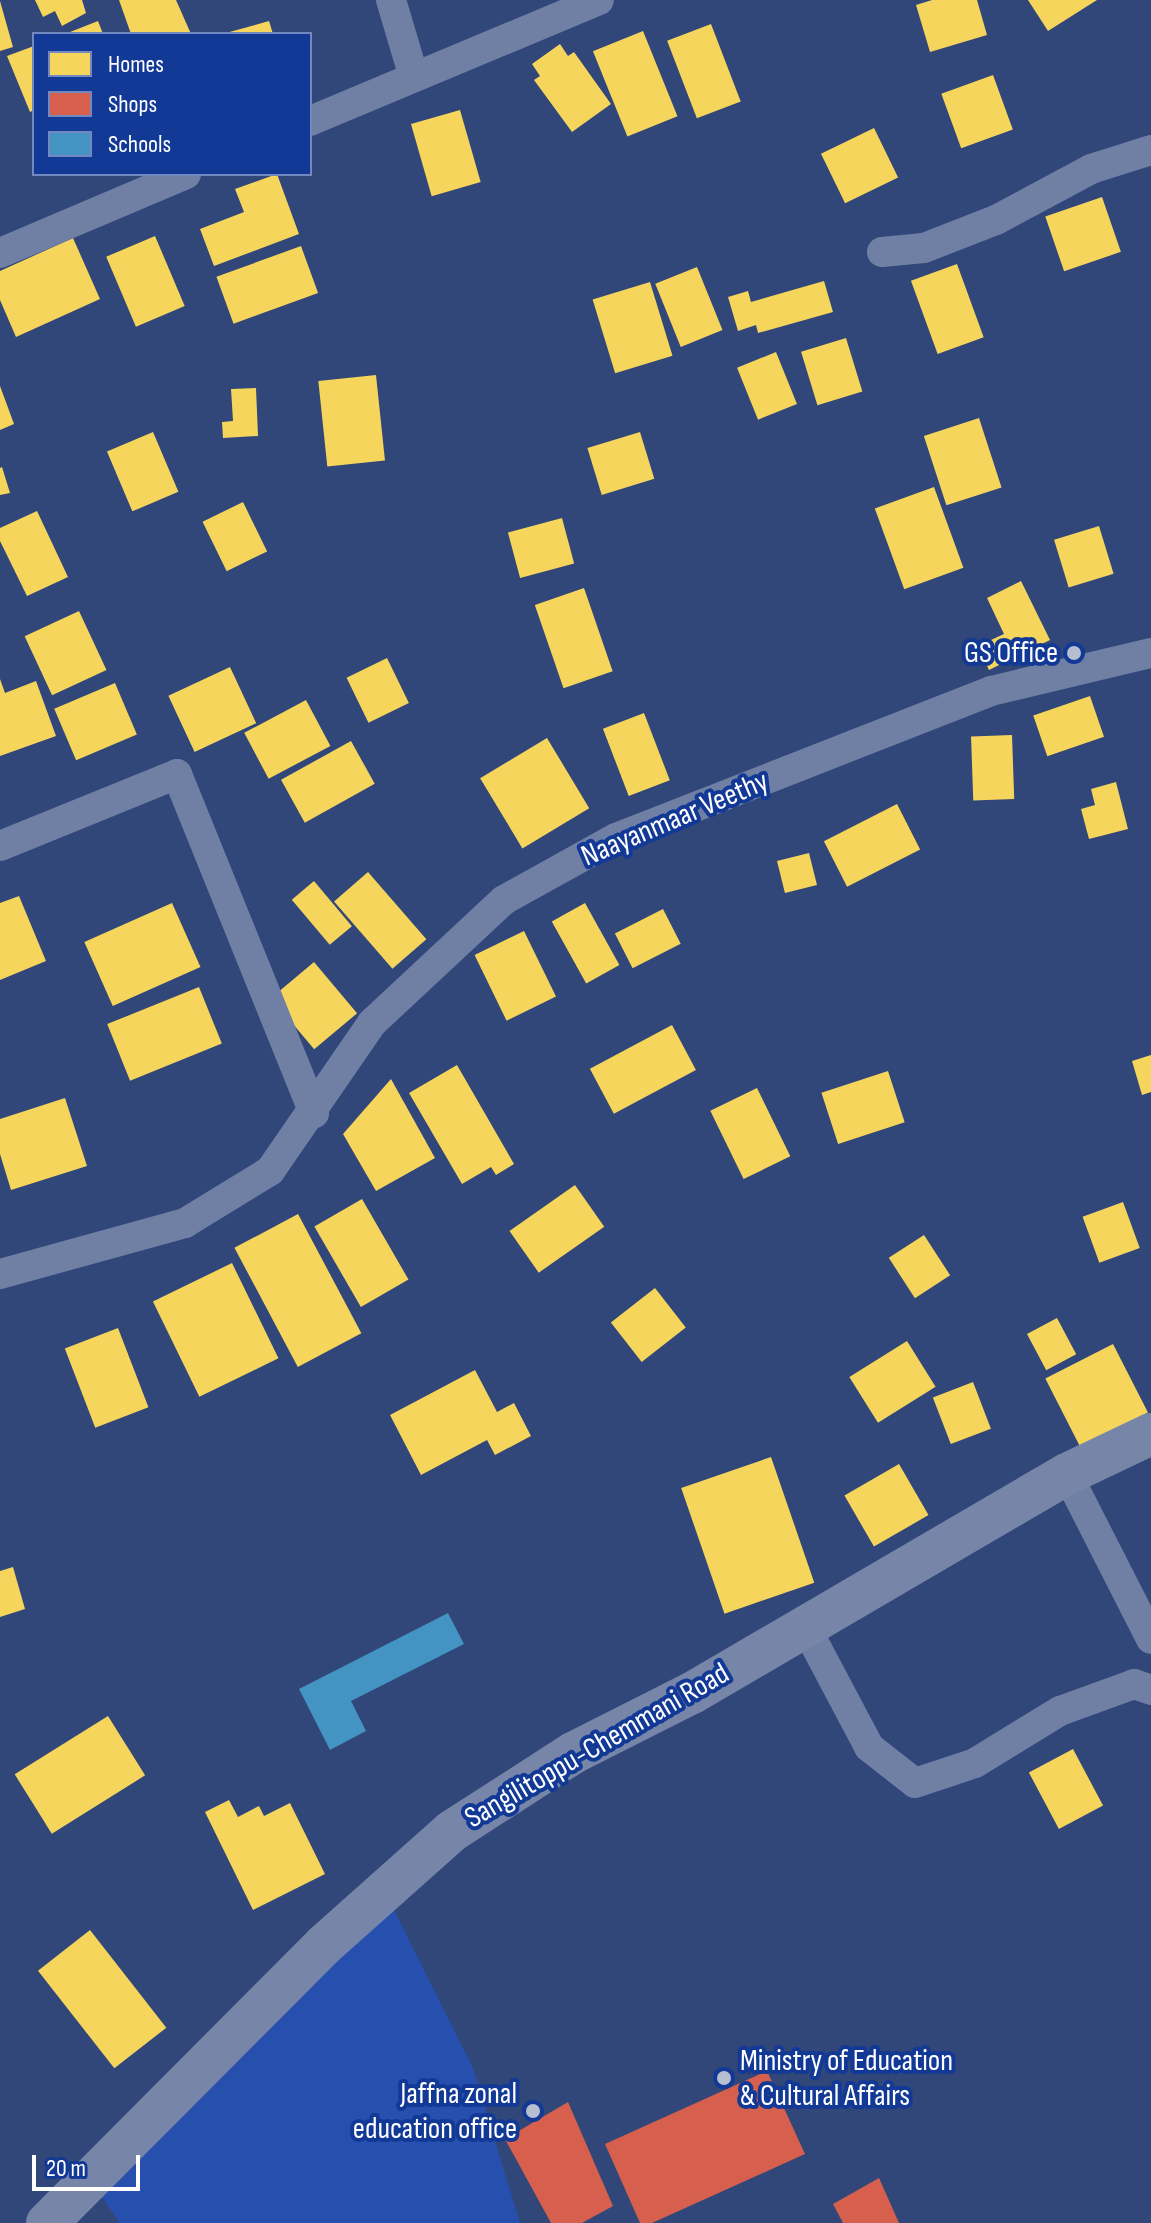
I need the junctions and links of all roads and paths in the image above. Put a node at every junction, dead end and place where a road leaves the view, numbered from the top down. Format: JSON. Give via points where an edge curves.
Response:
{"nodes":[{"id":1,"x":391,"y":0,"type":"edge"},
{"id":2,"x":599,"y":0,"type":"edge"},
{"id":3,"x":414,"y":77,"type":"junction"},
{"id":4,"x":312,"y":120,"type":"edge"},
{"id":5,"x":1151,"y":150,"type":"edge"},
{"id":6,"x":181,"y":176,"type":"edge"},
{"id":7,"x":882,"y":252,"type":"dead end"},
{"id":8,"x":0,"y":253,"type":"edge"},
{"id":9,"x":1151,"y":653,"type":"edge"},
{"id":10,"x":0,"y":846,"type":"edge"},
{"id":11,"x":314,"y":1113,"type":"junction"},
{"id":12,"x":0,"y":1274,"type":"edge"},
{"id":13,"x":1151,"y":1434,"type":"edge"},
{"id":14,"x":1067,"y":1474,"type":"junction"},
{"id":15,"x":804,"y":1624,"type":"junction"},
{"id":16,"x":1151,"y":1639,"type":"edge"},
{"id":17,"x":1151,"y":1690,"type":"edge"},
{"id":18,"x":47,"y":2223,"type":"edge"}],
"edges":[{"from":1,"to":3,"type":"street"},
{"from":2,"to":3,"type":"street"},
{"from":3,"to":4,"type":"street"},
{"from":5,"to":7,"type":"street","via":[[1091,169],[996,220],[938,242]]},
{"from":6,"to":8,"type":"street"},
{"from":9,"to":11,"type":"street","name":"Naayanmaar Veethy","via":[[991,691],[616,838],[504,900],[372,1023]]},
{"from":10,"to":11,"type":"street","via":[[177,774]]},
{"from":11,"to":12,"type":"street","name":"Naayanmaar Veethy","via":[[270,1171],[185,1223]]},
{"from":13,"to":14,"type":"main road","name":"Sangilitoppu-Chemmani Road"},
{"from":14,"to":15,"type":"main road","name":"Sangilitoppu-Chemmani Road"},
{"from":14,"to":16,"type":"street"},
{"from":15,"to":17,"type":"street","via":[[869,1747],[915,1783],[975,1763],[1060,1711],[1134,1684]]},
{"from":15,"to":18,"type":"main road","name":"Sangilitoppu-Chemmani Road","via":[[692,1693],[573,1753],[452,1831],[324,1945]]}]}
